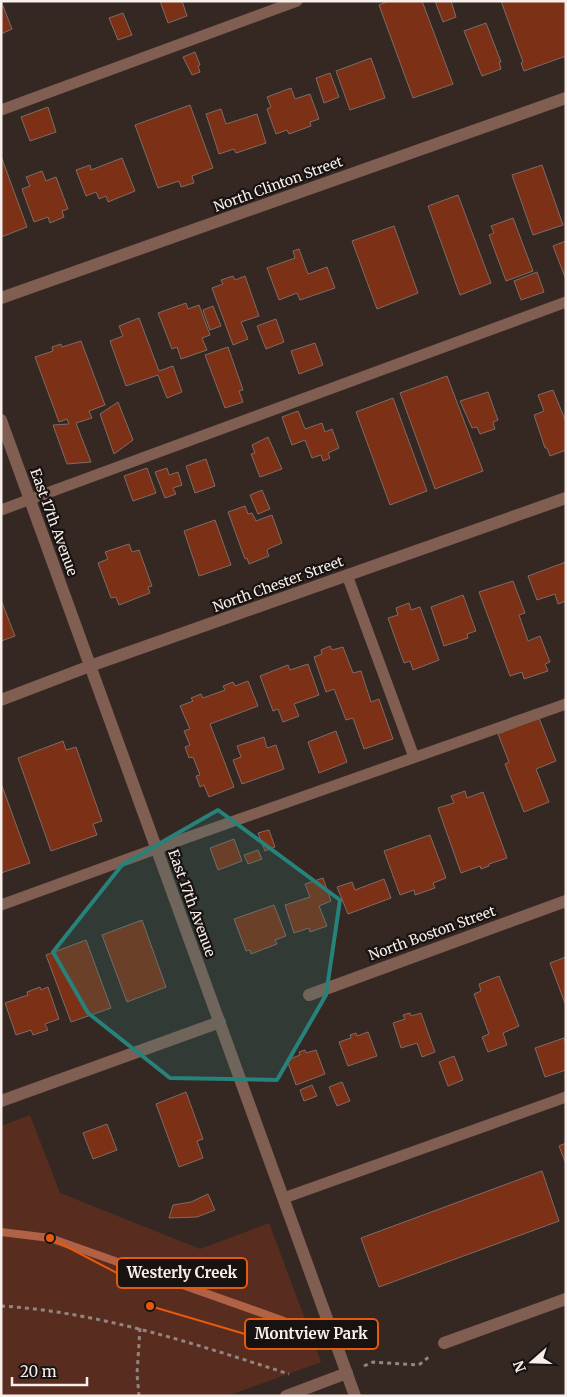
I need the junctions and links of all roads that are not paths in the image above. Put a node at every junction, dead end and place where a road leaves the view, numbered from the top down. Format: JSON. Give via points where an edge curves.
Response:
{"nodes":[{"id":1,"x":298,"y":1,"type":"edge"},
{"id":2,"x":566,"y":98,"type":"edge"},
{"id":3,"x":1,"y":110,"type":"edge"},
{"id":4,"x":1,"y":298,"type":"edge"},
{"id":5,"x":566,"y":302,"type":"edge"},
{"id":6,"x":1,"y":420,"type":"edge"},
{"id":7,"x":566,"y":498,"type":"edge"},
{"id":8,"x":30,"y":500,"type":"junction"},
{"id":9,"x":1,"y":510,"type":"edge"},
{"id":10,"x":348,"y":575,"type":"junction"},
{"id":11,"x":90,"y":666,"type":"junction"},
{"id":12,"x":1,"y":700,"type":"edge"},
{"id":13,"x":566,"y":704,"type":"edge"},
{"id":14,"x":414,"y":757,"type":"junction"},
{"id":15,"x":157,"y":848,"type":"junction"},
{"id":16,"x":566,"y":900,"type":"edge"},
{"id":17,"x":1,"y":905,"type":"edge"},
{"id":18,"x":309,"y":994,"type":"dead end"},
{"id":19,"x":220,"y":1022,"type":"junction"},
{"id":20,"x":566,"y":1097,"type":"edge"},
{"id":21,"x":1,"y":1101,"type":"edge"},
{"id":22,"x":284,"y":1198,"type":"junction"},
{"id":23,"x":566,"y":1299,"type":"edge"},
{"id":24,"x":444,"y":1343,"type":"road end"},
{"id":25,"x":347,"y":1373,"type":"junction"},
{"id":26,"x":286,"y":1396,"type":"edge"},
{"id":27,"x":355,"y":1396,"type":"edge"}],
"edges":[{"from":1,"to":3,"type":"lane"},
{"from":2,"to":4,"type":"street","name":"North Clinton Street"},
{"from":5,"to":8,"type":"lane"},
{"from":6,"to":8,"type":"street","name":"East 17th Avenue"},
{"from":7,"to":10,"type":"street","name":"North Chester Street"},
{"from":8,"to":9,"type":"lane"},
{"from":8,"to":11,"type":"street","name":"East 17th Avenue"},
{"from":10,"to":11,"type":"street","name":"North Chester Street"},
{"from":10,"to":14,"type":"lane"},
{"from":11,"to":12,"type":"street","name":"North Chester Street"},
{"from":11,"to":15,"type":"street","name":"East 17th Avenue"},
{"from":13,"to":14,"type":"lane"},
{"from":14,"to":15,"type":"lane"},
{"from":15,"to":17,"type":"lane"},
{"from":15,"to":19,"type":"street","name":"East 17th Avenue"},
{"from":16,"to":18,"type":"street","name":"North Boston Street"},
{"from":19,"to":21,"type":"street"},
{"from":19,"to":22,"type":"street","name":"East 17th Avenue"},
{"from":20,"to":22,"type":"lane"},
{"from":22,"to":25,"type":"street","name":"East 17th Avenue"},
{"from":23,"to":24,"type":"street"},
{"from":25,"to":26,"type":"street"},
{"from":25,"to":27,"type":"street","name":"East 17th Avenue"}]}
